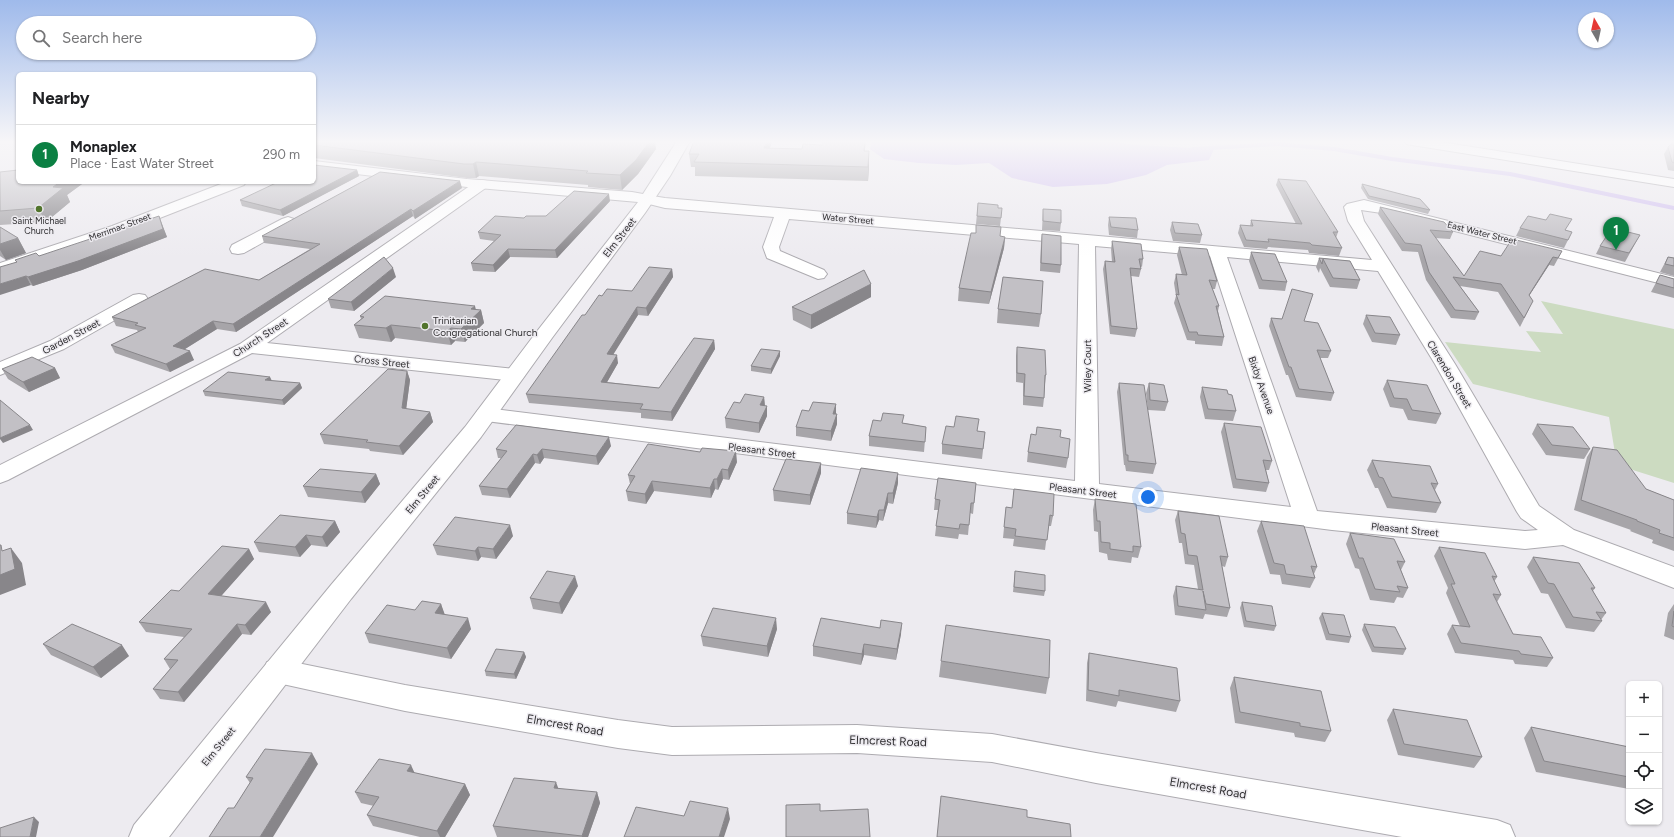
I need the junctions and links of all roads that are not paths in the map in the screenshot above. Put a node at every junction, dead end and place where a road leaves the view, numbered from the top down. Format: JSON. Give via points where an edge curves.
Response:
{"nodes":[{"id":1,"x":365,"y":180,"type":"edge"},
{"id":2,"x":445,"y":180,"type":"edge"},
{"id":3,"x":660,"y":180,"type":"edge"},
{"id":4,"x":1656,"y":180,"type":"edge"},
{"id":5,"x":1674,"y":183,"type":"edge"},
{"id":6,"x":234,"y":184,"type":"edge"},
{"id":7,"x":358,"y":184,"type":"edge"},
{"id":8,"x":482,"y":184,"type":"junction"},
{"id":9,"x":646,"y":199,"type":"junction"},
{"id":10,"x":1359,"y":205,"type":"joint"},
{"id":11,"x":783,"y":214,"type":"junction"},
{"id":12,"x":298,"y":217,"type":"edge"},
{"id":13,"x":1087,"y":241,"type":"junction"},
{"id":14,"x":238,"y":250,"type":"dead end"},
{"id":15,"x":1217,"y":252,"type":"junction"},
{"id":16,"x":1383,"y":266,"type":"junction"},
{"id":17,"x":0,"y":269,"type":"edge"},
{"id":18,"x":818,"y":274,"type":"dead end"},
{"id":19,"x":1674,"y":282,"type":"edge"},
{"id":20,"x":139,"y":299,"type":"dead end"},
{"id":21,"x":249,"y":347,"type":"junction"},
{"id":22,"x":0,"y":369,"type":"edge"},
{"id":23,"x":515,"y":375,"type":"junction"},
{"id":24,"x":486,"y":415,"type":"junction"},
{"id":25,"x":0,"y":475,"type":"edge"},
{"id":26,"x":1087,"y":491,"type":"junction"},
{"id":27,"x":1306,"y":518,"type":"junction"},
{"id":28,"x":1565,"y":536,"type":"junction"},
{"id":29,"x":1674,"y":578,"type":"edge"},
{"id":30,"x":278,"y":671,"type":"junction"},
{"id":31,"x":1429,"y":832,"type":"edge"},
{"id":32,"x":147,"y":837,"type":"edge"},
{"id":33,"x":1497,"y":837,"type":"edge"}],
"edges":[{"from":1,"to":7,"type":"street"},
{"from":2,"to":8,"type":"street","name":"Water Street"},
{"from":3,"to":9,"type":"street","name":"Elm Street"},
{"from":4,"to":5,"type":"street"},
{"from":6,"to":17,"type":"street","name":"Merrimac Street"},
{"from":8,"to":9,"type":"street","name":"Water Street"},
{"from":8,"to":21,"type":"street","name":"Church Street"},
{"from":9,"to":11,"type":"street","name":"Water Street"},
{"from":9,"to":23,"type":"street","name":"Elm Street"},
{"from":10,"to":16,"type":"street","name":"Clarendon Street","via":[[1352,207],[1356,221]]},
{"from":10,"to":19,"type":"street","name":"East Water Street","via":[[1389,210]]},
{"from":11,"to":13,"type":"street","name":"Water Street"},
{"from":11,"to":18,"type":"street","via":[[771,246],[773,254]]},
{"from":12,"to":14,"type":"street"},
{"from":13,"to":15,"type":"street","name":"Water Street"},
{"from":13,"to":26,"type":"street","name":"Wiley Court"},
{"from":15,"to":16,"type":"street","name":"Water Street"},
{"from":15,"to":27,"type":"street","name":"Bixby Avenue"},
{"from":16,"to":28,"type":"street","name":"Clarendon Street","via":[[1445,364],[1530,512]]},
{"from":20,"to":22,"type":"street","name":"Garden Street","via":[[57,345]]},
{"from":21,"to":23,"type":"street","name":"Cross Street"},
{"from":21,"to":25,"type":"street","name":"Church Street"},
{"from":23,"to":24,"type":"street","name":"Elm Street"},
{"from":24,"to":26,"type":"street","name":"Pleasant Street"},
{"from":24,"to":30,"type":"street","name":"Elm Street"},
{"from":26,"to":27,"type":"street","name":"Pleasant Street"},
{"from":27,"to":28,"type":"street","name":"Pleasant Street","via":[[1525,540]]},
{"from":28,"to":29,"type":"street","name":"Pleasant Street"},
{"from":30,"to":31,"type":"street","name":"Elmcrest Road","via":[[405,698],[672,741],[857,740],[992,748]]},
{"from":30,"to":32,"type":"street","name":"Elm Street"},
{"from":31,"to":33,"type":"street","name":"Elmcrest Road"}]}
